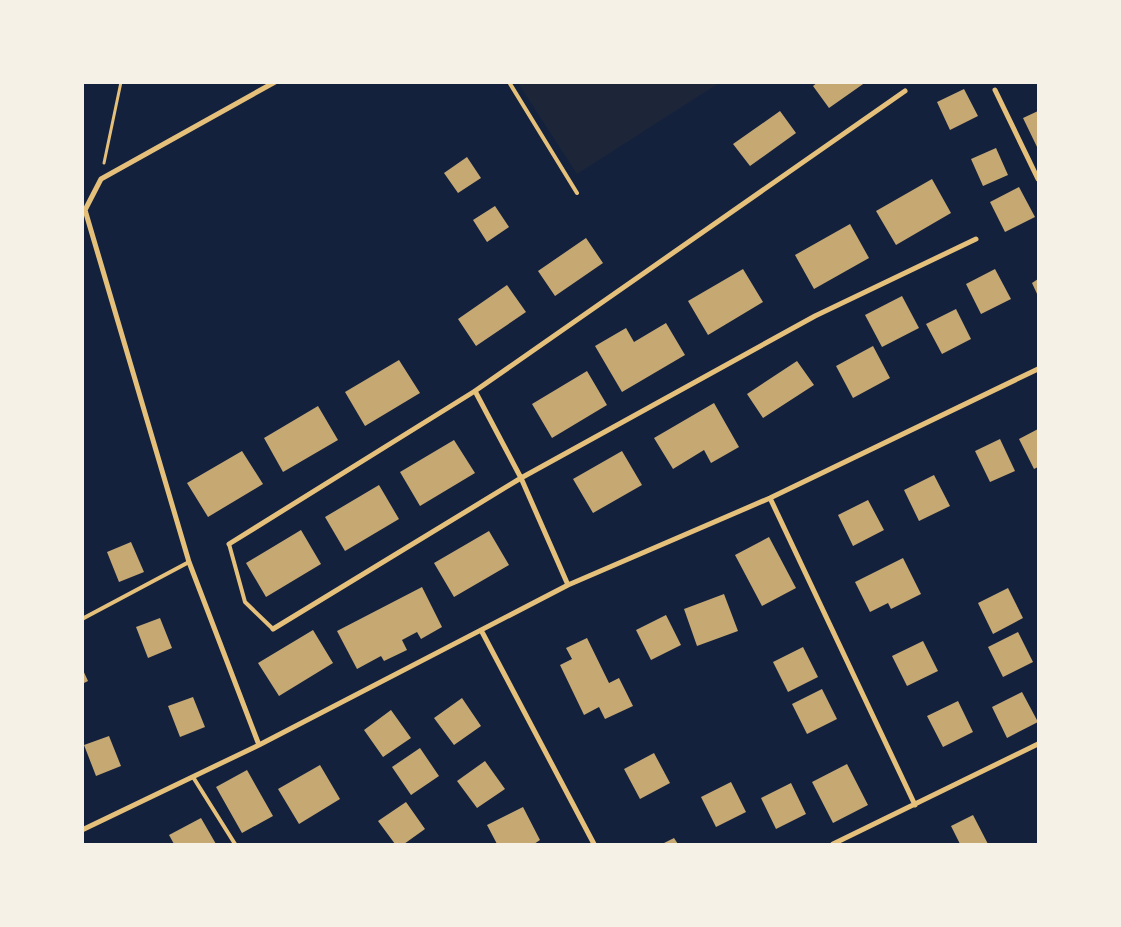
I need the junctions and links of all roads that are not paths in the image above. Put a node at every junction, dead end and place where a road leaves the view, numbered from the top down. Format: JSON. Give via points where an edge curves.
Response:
{"nodes":[{"id":1,"x":275,"y":82,"type":"edge"},
{"id":2,"x":509,"y":82,"type":"edge"},
{"id":3,"x":995,"y":90,"type":"dead end"},
{"id":4,"x":905,"y":91,"type":"dead end"},
{"id":5,"x":1038,"y":179,"type":"edge"},
{"id":6,"x":577,"y":193,"type":"dead end"},
{"id":7,"x":976,"y":239,"type":"dead end"},
{"id":8,"x":1038,"y":369,"type":"edge"},
{"id":9,"x":475,"y":391,"type":"junction"},
{"id":10,"x":521,"y":478,"type":"junction"},
{"id":11,"x":770,"y":498,"type":"junction"},
{"id":12,"x":229,"y":544,"type":"joint"},
{"id":13,"x":189,"y":562,"type":"junction"},
{"id":14,"x":568,"y":585,"type":"junction"},
{"id":15,"x":82,"y":619,"type":"edge"},
{"id":16,"x":273,"y":629,"type":"joint"},
{"id":17,"x":481,"y":630,"type":"junction"},
{"id":18,"x":1038,"y":744,"type":"edge"},
{"id":19,"x":259,"y":745,"type":"junction"},
{"id":20,"x":193,"y":777,"type":"junction"},
{"id":21,"x":915,"y":805,"type":"junction"},
{"id":22,"x":82,"y":830,"type":"edge"},
{"id":23,"x":842,"y":843,"type":"edge"},
{"id":24,"x":234,"y":844,"type":"edge"},
{"id":25,"x":594,"y":844,"type":"edge"},
{"id":26,"x":833,"y":844,"type":"edge"}],
"edges":[{"from":1,"to":13,"type":"street","via":[[101,179],[85,210]]},
{"from":2,"to":6,"type":"lane"},
{"from":3,"to":5,"type":"street"},
{"from":4,"to":9,"type":"street"},
{"from":7,"to":10,"type":"street","via":[[815,316]]},
{"from":8,"to":11,"type":"street"},
{"from":9,"to":10,"type":"street"},
{"from":9,"to":12,"type":"street"},
{"from":10,"to":14,"type":"street"},
{"from":10,"to":16,"type":"street"},
{"from":11,"to":14,"type":"street"},
{"from":11,"to":21,"type":"street"},
{"from":12,"to":16,"type":"lane","via":[[245,602]]},
{"from":13,"to":15,"type":"lane"},
{"from":13,"to":19,"type":"street"},
{"from":14,"to":17,"type":"street"},
{"from":17,"to":19,"type":"street"},
{"from":17,"to":25,"type":"street"},
{"from":18,"to":21,"type":"street"},
{"from":19,"to":20,"type":"street"},
{"from":20,"to":22,"type":"street"},
{"from":20,"to":24,"type":"lane"},
{"from":21,"to":23,"type":"street"},
{"from":23,"to":26,"type":"street"}]}
